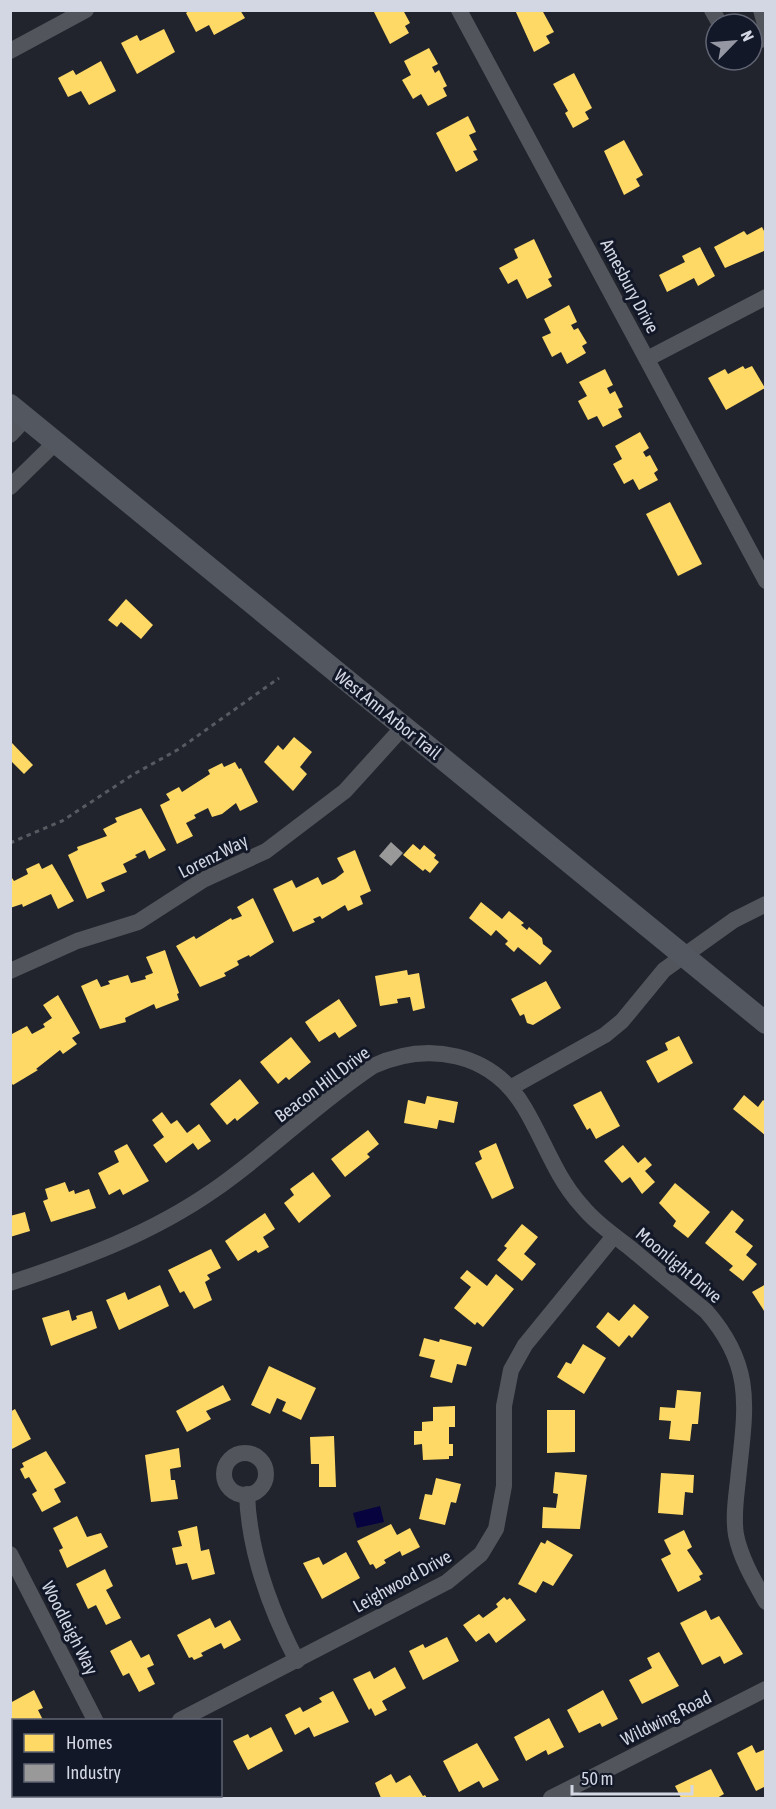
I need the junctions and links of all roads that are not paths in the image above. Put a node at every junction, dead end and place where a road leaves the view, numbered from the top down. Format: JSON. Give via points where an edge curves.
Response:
{"nodes":[{"id":1,"x":459,"y":10,"type":"edge"},
{"id":2,"x":76,"y":13,"type":"edge"},
{"id":3,"x":10,"y":51,"type":"edge"},
{"id":4,"x":765,"y":297,"type":"edge"},
{"id":5,"x":647,"y":359,"type":"junction"},
{"id":6,"x":18,"y":412,"type":"edge"},
{"id":7,"x":10,"y":435,"type":"edge"},
{"id":8,"x":56,"y":442,"type":"junction"},
{"id":9,"x":10,"y":488,"type":"edge"},
{"id":10,"x":765,"y":581,"type":"edge"},
{"id":11,"x":403,"y":727,"type":"junction"},
{"id":12,"x":765,"y":904,"type":"edge"},
{"id":13,"x":685,"y":957,"type":"junction"},
{"id":14,"x":10,"y":971,"type":"edge"},
{"id":15,"x":765,"y":1023,"type":"edge"},
{"id":16,"x":510,"y":1088,"type":"junction"},
{"id":17,"x":614,"y":1236,"type":"junction"},
{"id":18,"x":10,"y":1282,"type":"edge"},
{"id":19,"x":247,"y":1494,"type":"dead end"},
{"id":20,"x":10,"y":1554,"type":"edge"},
{"id":21,"x":765,"y":1602,"type":"edge"},
{"id":22,"x":297,"y":1661,"type":"junction"},
{"id":23,"x":765,"y":1689,"type":"edge"},
{"id":24,"x":94,"y":1719,"type":"edge"},
{"id":25,"x":182,"y":1719,"type":"edge"},
{"id":26,"x":551,"y":1798,"type":"edge"}],
"edges":[{"from":1,"to":5,"type":"street","name":"Amesbury Drive"},
{"from":2,"to":3,"type":"street"},
{"from":4,"to":5,"type":"street"},
{"from":5,"to":10,"type":"street","name":"Amesbury Drive"},
{"from":6,"to":7,"type":"street"},
{"from":6,"to":8,"type":"street","name":"West Ann Arbor Trail"},
{"from":8,"to":9,"type":"street"},
{"from":8,"to":11,"type":"street","name":"West Ann Arbor Trail"},
{"from":11,"to":13,"type":"street","name":"West Ann Arbor Trail"},
{"from":11,"to":14,"type":"street","name":"Lorenz Way","via":[[345,791],[266,851],[203,880],[138,922],[77,941]]},
{"from":12,"to":13,"type":"street","via":[[734,920]]},
{"from":13,"to":15,"type":"street","name":"West Ann Arbor Trail"},
{"from":13,"to":16,"type":"street","via":[[664,970],[622,1021],[605,1035]]},
{"from":16,"to":17,"type":"street","name":"Moonlight Drive","via":[[525,1108],[567,1190]]},
{"from":16,"to":18,"type":"street","name":"Beacon Hill Drive","via":[[482,1066],[454,1054],[422,1052],[390,1059],[361,1074],[239,1172],[187,1208],[116,1246]]},
{"from":17,"to":21,"type":"street","name":"Moonlight Drive","via":[[706,1311],[734,1349],[746,1394],[736,1534]]},
{"from":17,"to":22,"type":"street","name":"Leighwood Drive","via":[[525,1345],[511,1370],[504,1406],[502,1508],[482,1554],[447,1582]]},
{"from":19,"to":22,"type":"street","via":[[266,1592]]},
{"from":20,"to":24,"type":"street","name":"Woodleigh Way"},
{"from":22,"to":25,"type":"street","name":"Leighwood Drive"},
{"from":23,"to":26,"type":"street","name":"Wildwing Road"}]}
